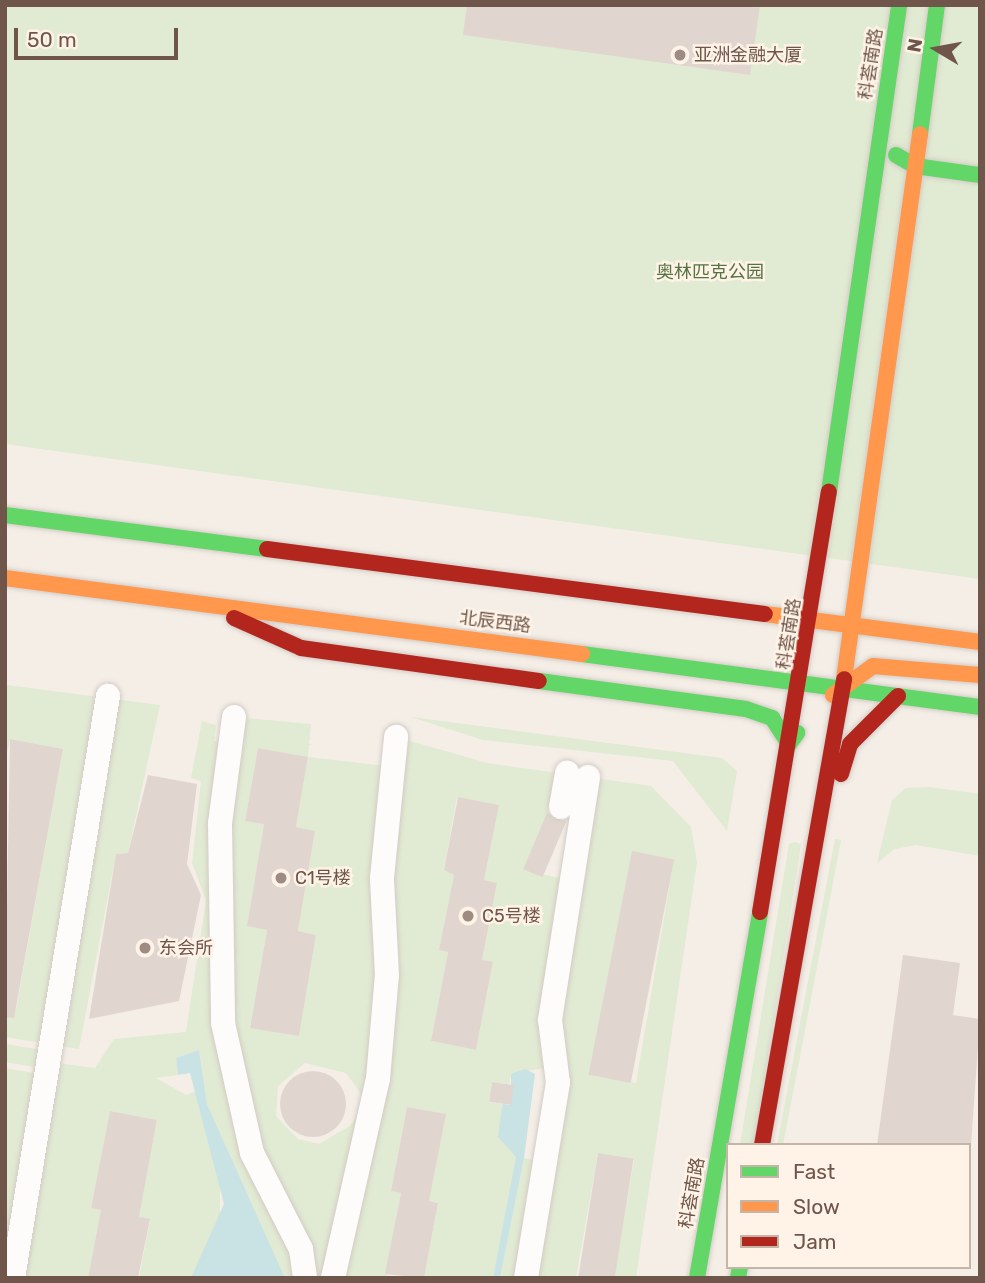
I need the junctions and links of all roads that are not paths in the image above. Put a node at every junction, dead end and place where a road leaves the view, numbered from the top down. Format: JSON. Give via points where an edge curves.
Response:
{"nodes":[{"id":1,"x":899,"y":5,"type":"edge"},
{"id":2,"x":937,"y":5,"type":"edge"},
{"id":3,"x":878,"y":145,"type":"junction"},
{"id":4,"x":915,"y":166,"type":"junction"},
{"id":5,"x":980,"y":175,"type":"edge"},
{"id":6,"x":874,"y":177,"type":"junction"},
{"id":7,"x":5,"y":515,"type":"edge"},
{"id":8,"x":5,"y":578,"type":"edge"},
{"id":9,"x":860,"y":585,"type":"junction"},
{"id":10,"x":202,"y":603,"type":"junction"},
{"id":11,"x":811,"y":618,"type":"junction"},
{"id":12,"x":854,"y":624,"type":"junction"},
{"id":13,"x":980,"y":642,"type":"edge"},
{"id":14,"x":720,"y":671,"type":"junction"},
{"id":15,"x":980,"y":675,"type":"edge"},
{"id":16,"x":800,"y":682,"type":"junction"},
{"id":17,"x":843,"y":689,"type":"junction"},
{"id":18,"x":108,"y":696,"type":"dead end"},
{"id":19,"x":898,"y":696,"type":"junction"},
{"id":20,"x":980,"y":707,"type":"edge"},
{"id":21,"x":234,"y":717,"type":"dead end"},
{"id":22,"x":396,"y":737,"type":"dead end"},
{"id":23,"x":789,"y":744,"type":"junction"},
{"id":24,"x":561,"y":807,"type":"dead end"},
{"id":25,"x":774,"y":832,"type":"junction"},
{"id":26,"x":816,"y":839,"type":"junction"},
{"id":27,"x":779,"y":1046,"type":"junction"},
{"id":28,"x":762,"y":1143,"type":"edge"},
{"id":29,"x":13,"y":1278,"type":"edge"},
{"id":30,"x":305,"y":1278,"type":"edge"},
{"id":31,"x":333,"y":1278,"type":"edge"},
{"id":32,"x":526,"y":1278,"type":"edge"},
{"id":33,"x":697,"y":1278,"type":"edge"}],
"edges":[{"from":1,"to":3,"type":"street","name":"科荟南路"},
{"from":2,"to":4,"type":"street"},
{"from":3,"to":4,"type":"street"},
{"from":3,"to":6,"type":"street","name":"科荟南路"},
{"from":4,"to":5,"type":"street"},
{"from":4,"to":6,"type":"street"},
{"from":4,"to":9,"type":"street"},
{"from":6,"to":11,"type":"street","name":"科荟南路"},
{"from":7,"to":11,"type":"street"},
{"from":8,"to":10,"type":"street","name":"北辰西路"},
{"from":9,"to":12,"type":"street"},
{"from":9,"to":14,"type":"street","via":[[825,653],[783,668]]},
{"from":10,"to":14,"type":"street","name":"北辰西路"},
{"from":10,"to":23,"type":"street","via":[[301,648],[763,712]]},
{"from":11,"to":12,"type":"street"},
{"from":11,"to":16,"type":"street","name":"科荟南路"},
{"from":12,"to":13,"type":"street"},
{"from":12,"to":17,"type":"street"},
{"from":14,"to":16,"type":"street","name":"北辰西路"},
{"from":15,"to":23,"type":"street","via":[[873,666],[854,675]]},
{"from":16,"to":17,"type":"street","name":"北辰西路"},
{"from":16,"to":23,"type":"street","name":"科荟南路"},
{"from":17,"to":19,"type":"street","name":"北辰西路"},
{"from":17,"to":26,"type":"street"},
{"from":18,"to":29,"type":"street"},
{"from":19,"to":20,"type":"street","name":"北辰西路"},
{"from":19,"to":27,"type":"street","via":[[866,723],[844,760],[800,990]]},
{"from":21,"to":30,"type":"street","via":[[220,824],[223,1023],[252,1153],[301,1249]]},
{"from":22,"to":31,"type":"street","via":[[382,878],[387,975],[378,1079]]},
{"from":23,"to":25,"type":"street","name":"科荟南路"},
{"from":24,"to":32,"type":"street","via":[[578,775],[550,1020],[558,1083]]},
{"from":25,"to":26,"type":"street","via":[[795,824]]},
{"from":25,"to":33,"type":"street","name":"科荟南路"},
{"from":26,"to":27,"type":"street"},
{"from":27,"to":28,"type":"street"}]}
